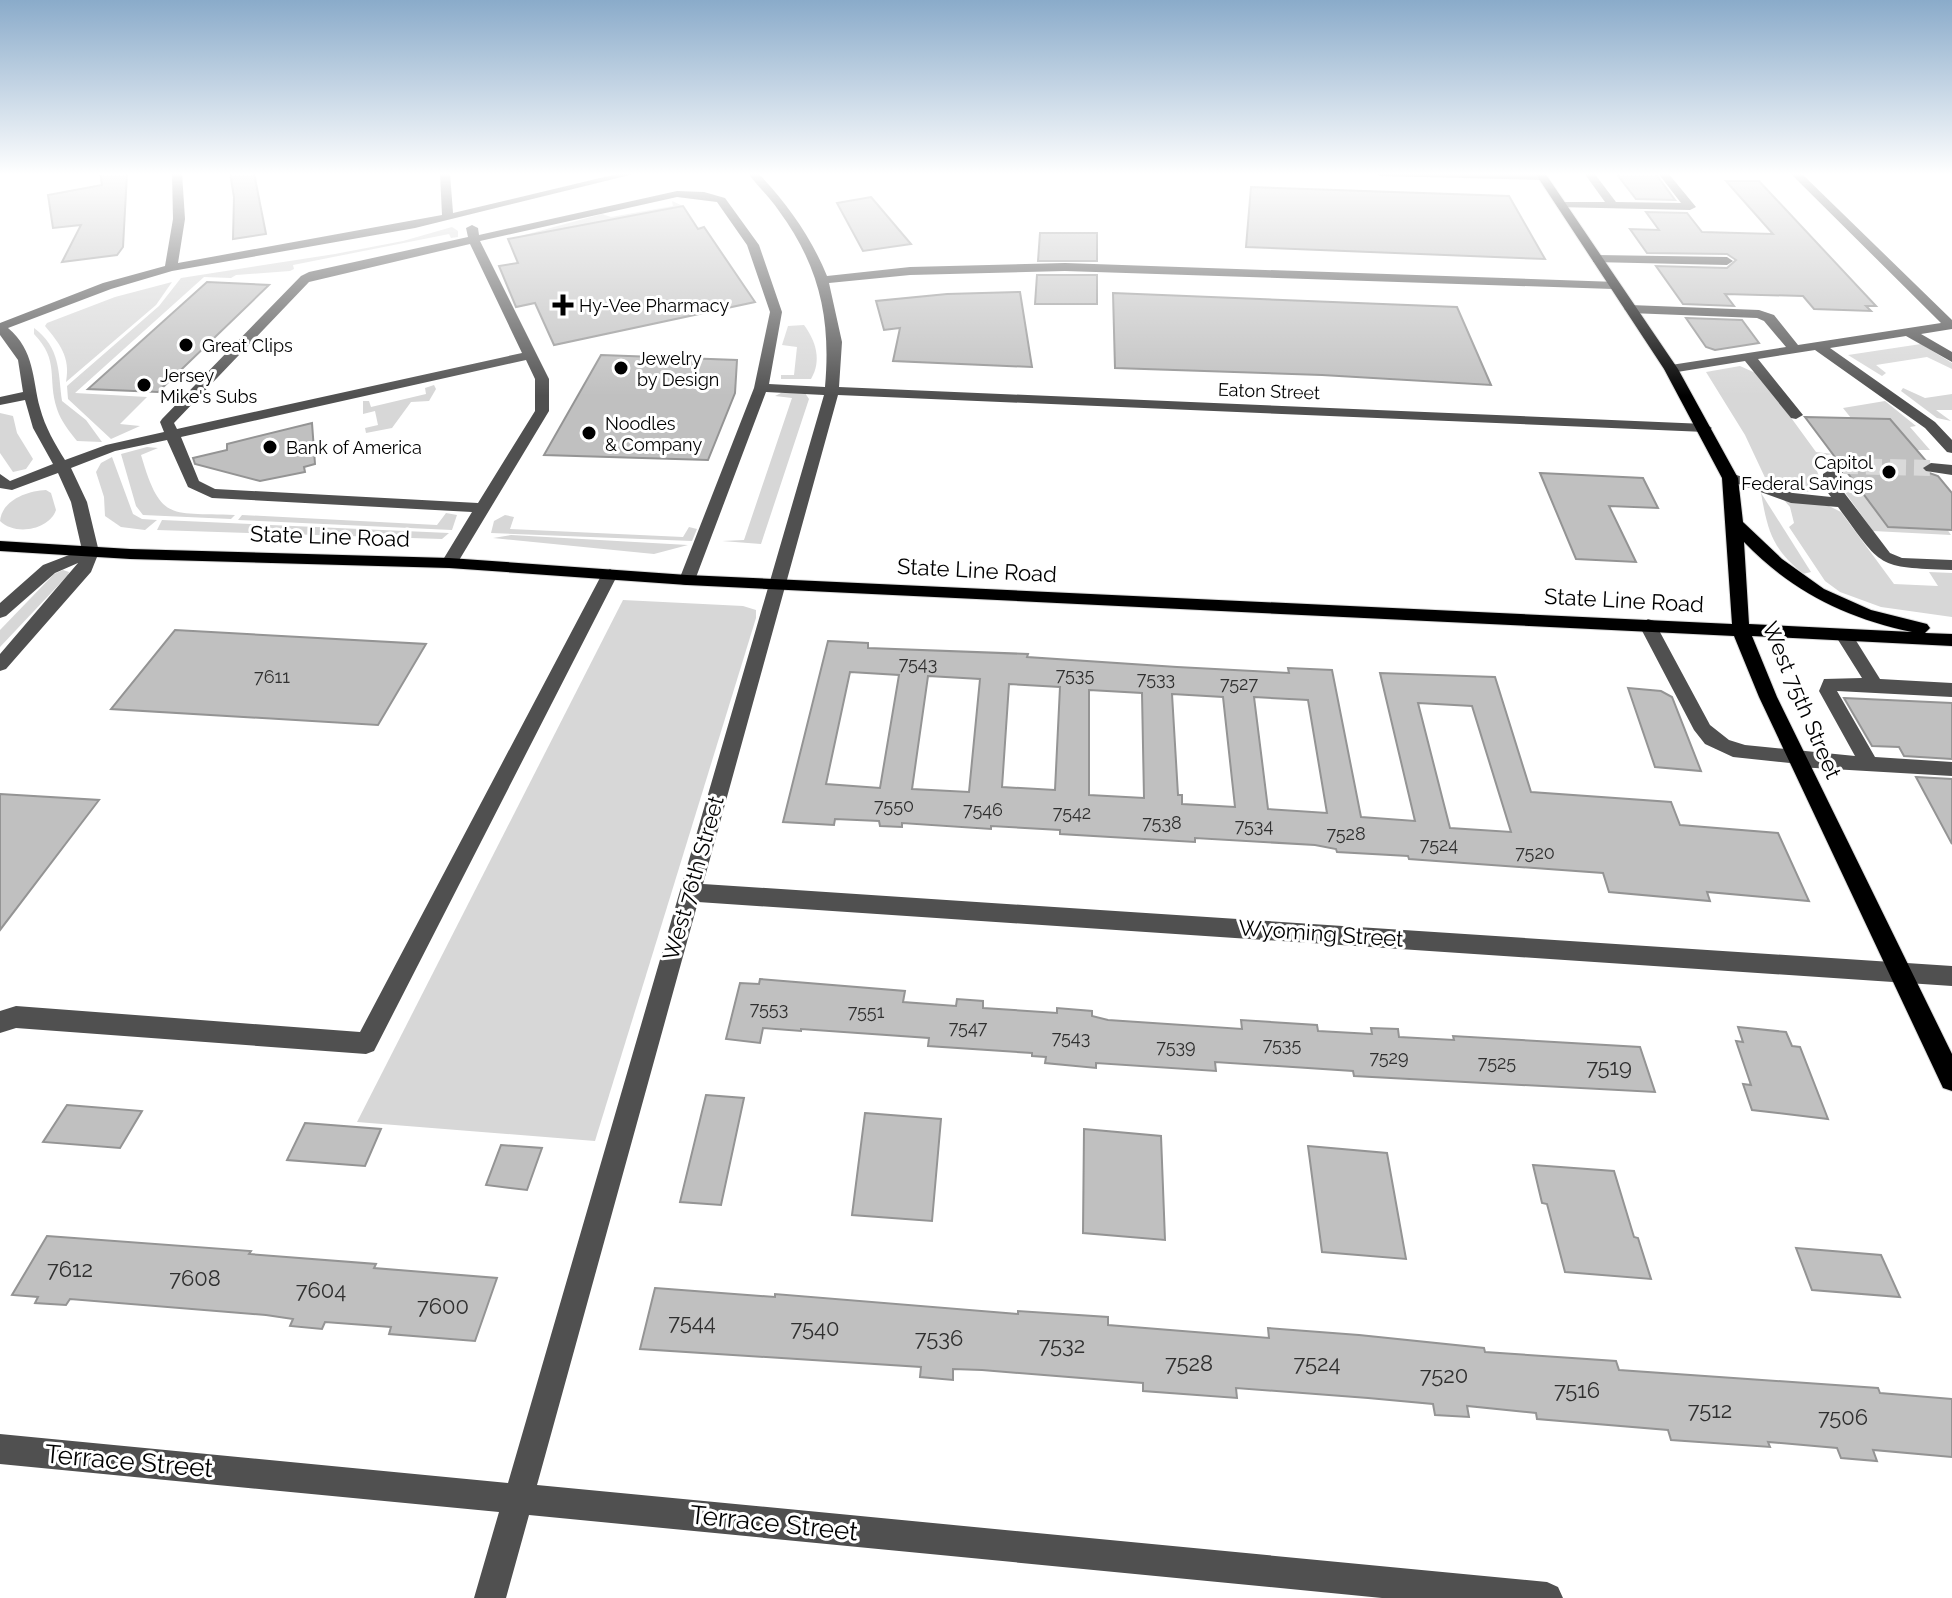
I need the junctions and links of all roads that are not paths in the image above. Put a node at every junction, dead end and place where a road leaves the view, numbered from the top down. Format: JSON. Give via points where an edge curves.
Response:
{"nodes":[{"id":1,"x":174,"y":248,"type":"edge"},
{"id":2,"x":297,"y":248,"type":"edge"},
{"id":3,"x":441,"y":248,"type":"edge"},
{"id":4,"x":478,"y":248,"type":"edge"},
{"id":5,"x":754,"y":248,"type":"edge"},
{"id":6,"x":805,"y":248,"type":"edge"},
{"id":7,"x":1589,"y":248,"type":"edge"},
{"id":8,"x":1872,"y":248,"type":"edge"},
{"id":9,"x":1597,"y":259,"type":"junction"},
{"id":10,"x":1727,"y":261,"type":"dead end"},
{"id":11,"x":171,"y":268,"type":"junction"},
{"id":12,"x":822,"y":280,"type":"junction"},
{"id":13,"x":1613,"y":285,"type":"junction"},
{"id":14,"x":1630,"y":309,"type":"junction"},
{"id":15,"x":1951,"y":325,"type":"edge"},
{"id":16,"x":0,"y":327,"type":"edge"},
{"id":17,"x":1909,"y":332,"type":"junction"},
{"id":18,"x":1818,"y":346,"type":"junction"},
{"id":19,"x":1795,"y":350,"type":"junction"},
{"id":20,"x":530,"y":355,"type":"junction"},
{"id":21,"x":1749,"y":357,"type":"junction"},
{"id":22,"x":1952,"y":358,"type":"edge"},
{"id":23,"x":1671,"y":369,"type":"junction"},
{"id":24,"x":761,"y":388,"type":"junction"},
{"id":25,"x":832,"y":391,"type":"junction"},
{"id":26,"x":31,"y":394,"type":"junction"},
{"id":27,"x":0,"y":401,"type":"edge"},
{"id":28,"x":1796,"y":415,"type":"dead end"},
{"id":29,"x":1705,"y":428,"type":"junction"},
{"id":30,"x":171,"y":433,"type":"junction"},
{"id":31,"x":1952,"y":449,"type":"edge"},
{"id":32,"x":1842,"y":466,"type":"dead end"},
{"id":33,"x":62,"y":467,"type":"junction"},
{"id":34,"x":1931,"y":468,"type":"tunnel mouth"},
{"id":35,"x":1952,"y":470,"type":"edge"},
{"id":36,"x":1730,"y":478,"type":"junction"},
{"id":37,"x":2,"y":487,"type":"edge"},
{"id":38,"x":1840,"y":502,"type":"junction"},
{"id":39,"x":484,"y":508,"type":"junction"},
{"id":40,"x":1735,"y":523,"type":"junction"},
{"id":41,"x":0,"y":546,"type":"edge"},
{"id":42,"x":91,"y":552,"type":"junction"},
{"id":43,"x":449,"y":563,"type":"junction"},
{"id":44,"x":1952,"y":565,"type":"edge"},
{"id":45,"x":610,"y":574,"type":"junction"},
{"id":46,"x":687,"y":580,"type":"junction"},
{"id":47,"x":777,"y":584,"type":"junction"},
{"id":48,"x":0,"y":612,"type":"edge"},
{"id":49,"x":1648,"y":625,"type":"junction"},
{"id":50,"x":1741,"y":630,"type":"junction"},
{"id":51,"x":1952,"y":634,"type":"edge"},
{"id":52,"x":1844,"y":635,"type":"junction"},
{"id":53,"x":1952,"y":640,"type":"edge"},
{"id":54,"x":0,"y":665,"type":"edge"},
{"id":55,"x":1875,"y":685,"type":"junction"},
{"id":56,"x":1952,"y":690,"type":"edge"},
{"id":57,"x":1797,"y":758,"type":"junction"},
{"id":58,"x":1869,"y":764,"type":"junction"},
{"id":59,"x":1952,"y":769,"type":"edge"},
{"id":60,"x":689,"y":892,"type":"junction"},
{"id":61,"x":1900,"y":971,"type":"junction"},
{"id":62,"x":1952,"y":976,"type":"edge"},
{"id":63,"x":8,"y":1020,"type":"edge"},
{"id":64,"x":1952,"y":1080,"type":"edge"},
{"id":65,"x":0,"y":1449,"type":"edge"},
{"id":66,"x":519,"y":1498,"type":"junction"},
{"id":67,"x":490,"y":1598,"type":"edge"},
{"id":68,"x":1547,"y":1598,"type":"edge"}],
"edges":[{"from":1,"to":11,"type":"street"},
{"from":2,"to":11,"type":"street"},
{"from":3,"to":30,"type":"street","via":[[305,279],[169,418]]},
{"from":4,"to":20,"type":"street"},
{"from":5,"to":24,"type":"street","via":[[776,318]]},
{"from":6,"to":12,"type":"street","name":"West 76th Street"},
{"from":7,"to":9,"type":"main road","name":"West 75th Street"},
{"from":8,"to":15,"type":"street"},
{"from":9,"to":10,"type":"street"},
{"from":9,"to":13,"type":"main road","name":"West 75th Street"},
{"from":11,"to":16,"type":"street"},
{"from":12,"to":13,"type":"street","via":[[910,271],[1065,267]]},
{"from":12,"to":25,"type":"street","name":"West 76th Street","via":[[835,340]]},
{"from":13,"to":14,"type":"main road","name":"West 75th Street"},
{"from":14,"to":19,"type":"street","via":[[1759,314],[1769,318]]},
{"from":14,"to":23,"type":"main road","name":"West 75th Street"},
{"from":15,"to":17,"type":"street"},
{"from":16,"to":26,"type":"street","via":[[25,357]]},
{"from":17,"to":18,"type":"street"},
{"from":17,"to":22,"type":"street"},
{"from":18,"to":19,"type":"street"},
{"from":18,"to":31,"type":"street","via":[[1930,425]]},
{"from":19,"to":21,"type":"street"},
{"from":20,"to":30,"type":"street"},
{"from":20,"to":39,"type":"street","via":[[542,379],[542,411]]},
{"from":21,"to":23,"type":"street"},
{"from":21,"to":28,"type":"street"},
{"from":23,"to":29,"type":"main road","name":"West 75th Street"},
{"from":24,"to":25,"type":"street","name":"Eaton Street"},
{"from":24,"to":46,"type":"street"},
{"from":25,"to":29,"type":"street","name":"Eaton Street"},
{"from":25,"to":47,"type":"street","name":"West 76th Street"},
{"from":26,"to":27,"type":"street"},
{"from":26,"to":33,"type":"street","via":[[39,425]]},
{"from":29,"to":36,"type":"main road","name":"West 75th Street"},
{"from":30,"to":33,"type":"street"},
{"from":30,"to":39,"type":"street","via":[[193,484],[212,493]]},
{"from":32,"to":38,"type":"street","via":[[1830,479]]},
{"from":33,"to":37,"type":"street"},
{"from":33,"to":42,"type":"street","via":[[80,507]]},
{"from":34,"to":35,"type":"street"},
{"from":36,"to":38,"type":"street","via":[[1791,498]]},
{"from":36,"to":40,"type":"main road","name":"West 75th Street"},
{"from":38,"to":44,"type":"street","via":[[1892,562]]},
{"from":39,"to":43,"type":"street"},
{"from":40,"to":50,"type":"main road","name":"West 75th Street"},
{"from":40,"to":51,"type":"main road","via":[[1775,565],[1830,600],[1872,617]]},
{"from":41,"to":42,"type":"main road","name":"State Line Road"},
{"from":42,"to":43,"type":"main road","name":"State Line Road"},
{"from":42,"to":48,"type":"street","via":[[49,569]]},
{"from":42,"to":54,"type":"street","via":[[83,572]]},
{"from":43,"to":45,"type":"main road","name":"State Line Road"},
{"from":45,"to":46,"type":"main road","name":"State Line Road"},
{"from":45,"to":63,"type":"street","via":[[366,1043]]},
{"from":46,"to":47,"type":"main road","name":"State Line Road"},
{"from":47,"to":49,"type":"main road","name":"State Line Road"},
{"from":47,"to":60,"type":"street","name":"West 76th Street"},
{"from":49,"to":50,"type":"main road","name":"State Line Road"},
{"from":49,"to":57,"type":"street","via":[[1714,743],[1733,751]]},
{"from":50,"to":52,"type":"main road","name":"State Line Road"},
{"from":50,"to":57,"type":"main road","name":"West 75th Street"},
{"from":52,"to":53,"type":"main road","name":"State Line Road"},
{"from":52,"to":55,"type":"street"},
{"from":55,"to":56,"type":"street"},
{"from":55,"to":58,"type":"street","via":[[1830,684],[1828,691]]},
{"from":57,"to":58,"type":"street"},
{"from":57,"to":61,"type":"main road","name":"West 75th Street"},
{"from":58,"to":59,"type":"street"},
{"from":60,"to":61,"type":"street","name":"Wyoming Street"},
{"from":60,"to":66,"type":"street","name":"West 76th Street"},
{"from":61,"to":62,"type":"street","name":"Wyoming Street"},
{"from":61,"to":64,"type":"main road","name":"West 75th Street"},
{"from":65,"to":66,"type":"street","name":"Terrace Street"},
{"from":66,"to":67,"type":"street","name":"West 76th Street"},
{"from":66,"to":68,"type":"street","name":"Terrace Street"}]}
